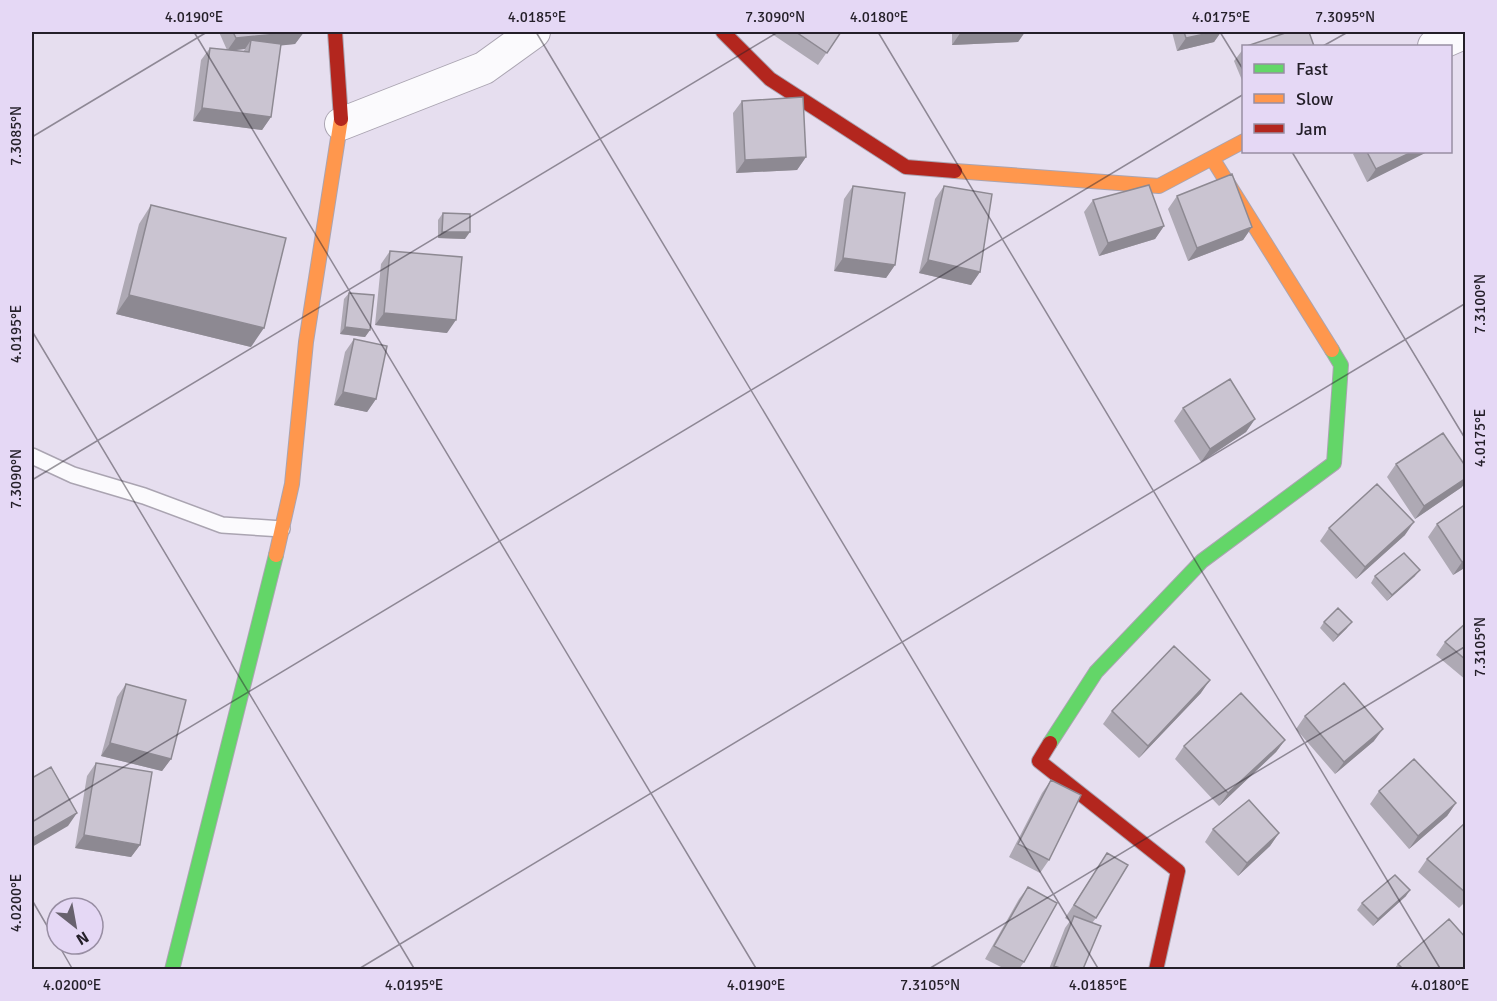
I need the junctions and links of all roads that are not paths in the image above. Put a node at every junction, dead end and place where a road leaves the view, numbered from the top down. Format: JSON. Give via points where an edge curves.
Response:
{"nodes":[{"id":1,"x":335,"y":32,"type":"edge"},
{"id":2,"x":534,"y":32,"type":"edge"},
{"id":3,"x":723,"y":32,"type":"edge"},
{"id":4,"x":1466,"y":32,"type":"edge"},
{"id":5,"x":1436,"y":45,"type":"edge"},
{"id":6,"x":341,"y":124,"type":"junction"},
{"id":7,"x":1242,"y":142,"type":"edge"},
{"id":8,"x":1212,"y":158,"type":"junction"},
{"id":9,"x":32,"y":456,"type":"edge"},
{"id":10,"x":282,"y":529,"type":"junction"},
{"id":11,"x":172,"y":969,"type":"edge"},
{"id":12,"x":1156,"y":969,"type":"edge"}],
"edges":[{"from":1,"to":6,"type":"street"},
{"from":2,"to":6,"type":"street","via":[[484,68]]},
{"from":3,"to":8,"type":"street","via":[[770,79],[906,167],[1159,186]]},
{"from":4,"to":5,"type":"street"},
{"from":6,"to":10,"type":"street","via":[[306,342],[292,484]]},
{"from":7,"to":8,"type":"street"},
{"from":8,"to":12,"type":"street","via":[[1341,365],[1334,464],[1202,561],[1096,672],[1039,761],[1178,871]]},
{"from":9,"to":10,"type":"lane","via":[[73,475],[222,525]]},
{"from":10,"to":11,"type":"street"}]}
